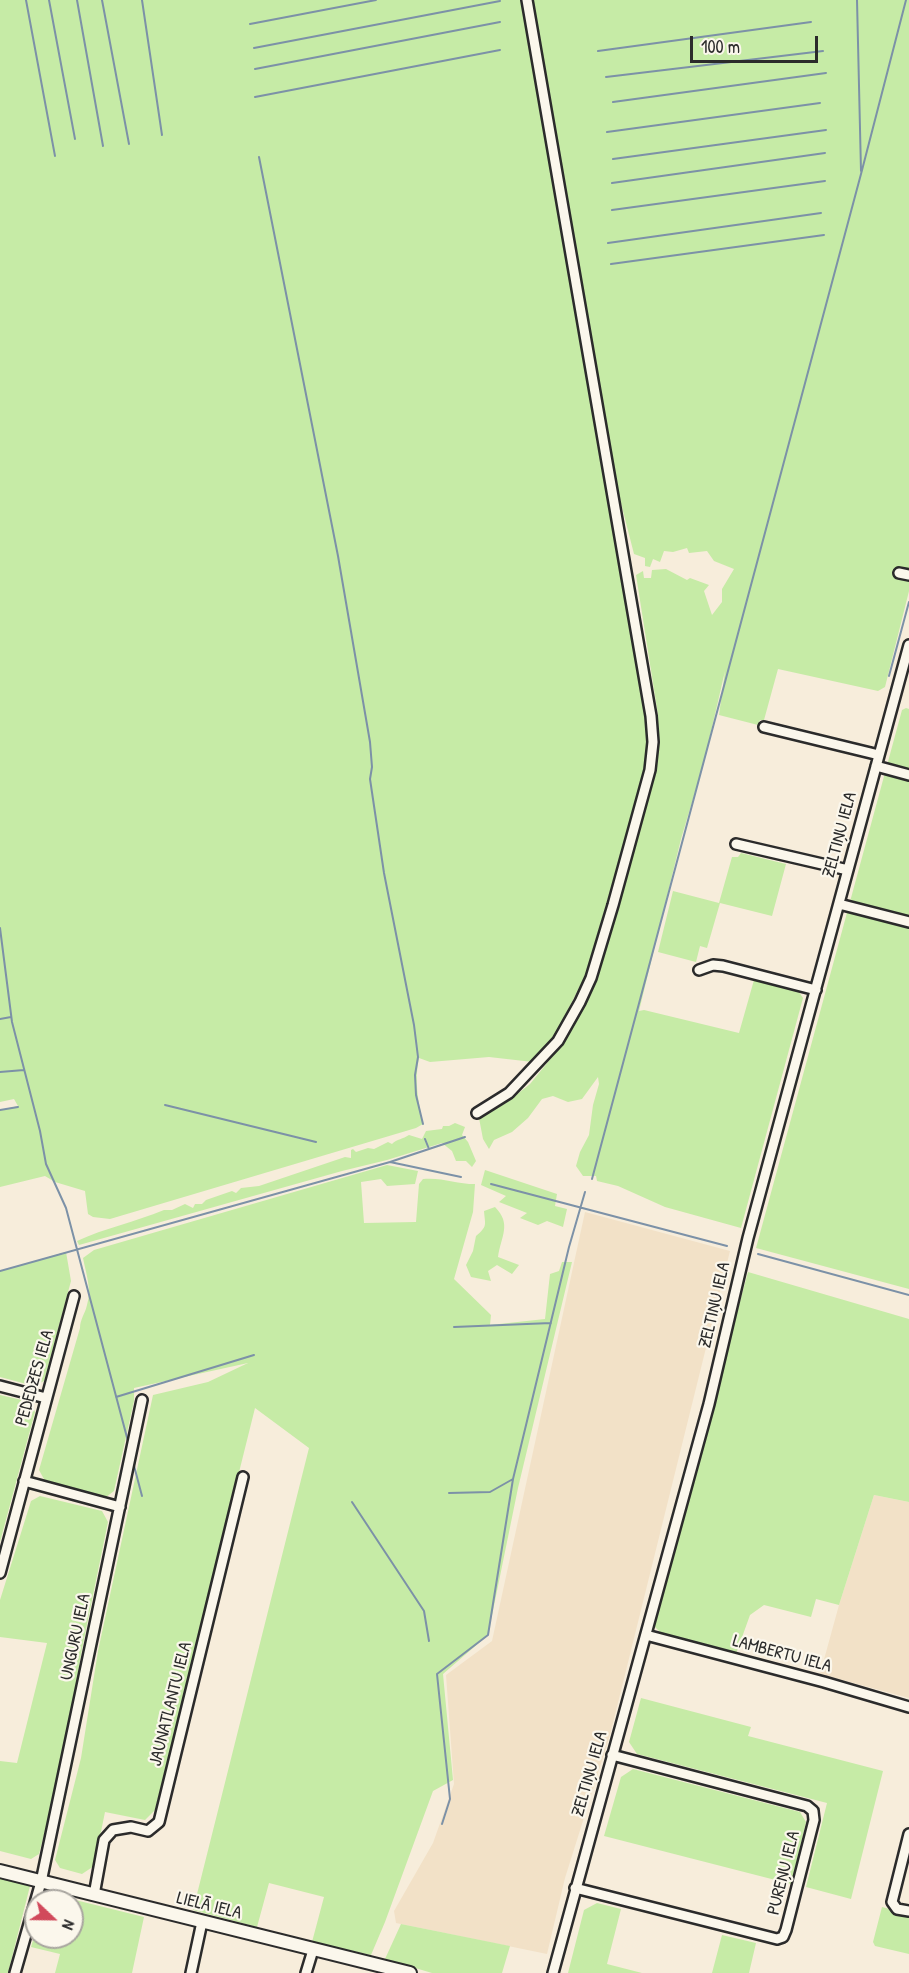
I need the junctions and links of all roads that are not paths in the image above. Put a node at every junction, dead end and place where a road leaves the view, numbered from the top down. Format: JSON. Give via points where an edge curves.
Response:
{"nodes":[{"id":1,"x":527,"y":0,"type":"edge"},
{"id":2,"x":909,"y":645,"type":"edge"},
{"id":3,"x":908,"y":656,"type":"edge"},
{"id":4,"x":764,"y":727,"type":"dead end"},
{"id":5,"x":879,"y":755,"type":"junction"},
{"id":6,"x":876,"y":766,"type":"junction"},
{"id":7,"x":909,"y":775,"type":"edge"},
{"id":8,"x":736,"y":844,"type":"dead end"},
{"id":9,"x":848,"y":870,"type":"junction"},
{"id":10,"x":839,"y":903,"type":"junction"},
{"id":11,"x":909,"y":922,"type":"edge"},
{"id":12,"x":699,"y":970,"type":"dead end"},
{"id":13,"x":816,"y":990,"type":"junction"},
{"id":14,"x":477,"y":1113,"type":"dead end"},
{"id":15,"x":74,"y":1296,"type":"dead end"},
{"id":16,"x":0,"y":1386,"type":"edge"},
{"id":17,"x":46,"y":1398,"type":"junction"},
{"id":18,"x":142,"y":1400,"type":"dead end"},
{"id":19,"x":243,"y":1477,"type":"dead end"},
{"id":20,"x":24,"y":1481,"type":"junction"},
{"id":21,"x":120,"y":1507,"type":"junction"},
{"id":22,"x":0,"y":1573,"type":"edge"},
{"id":23,"x":645,"y":1635,"type":"junction"},
{"id":24,"x":909,"y":1707,"type":"edge"},
{"id":25,"x":612,"y":1755,"type":"junction"},
{"id":26,"x":909,"y":1834,"type":"edge"},
{"id":27,"x":0,"y":1871,"type":"edge"},
{"id":28,"x":41,"y":1882,"type":"junction"},
{"id":29,"x":575,"y":1888,"type":"junction"},
{"id":30,"x":94,"y":1895,"type":"junction"},
{"id":31,"x":909,"y":1911,"type":"edge"},
{"id":32,"x":202,"y":1922,"type":"junction"},
{"id":33,"x":313,"y":1950,"type":"junction"},
{"id":34,"x":15,"y":1973,"type":"edge"},
{"id":35,"x":191,"y":1973,"type":"edge"},
{"id":36,"x":306,"y":1973,"type":"edge"},
{"id":37,"x":410,"y":1973,"type":"edge"},
{"id":38,"x":553,"y":1973,"type":"edge"}],
"edges":[{"from":1,"to":14,"type":"street","via":[[651,716],[653,748],[613,905],[580,1002],[550,1050],[509,1093]]},
{"from":2,"to":3,"type":"street","name":"ZELTIŅU IELA"},
{"from":3,"to":5,"type":"street","name":"ZELTIŅU IELA"},
{"from":4,"to":5,"type":"street"},
{"from":5,"to":6,"type":"street","name":"ZELTIŅU IELA"},
{"from":6,"to":7,"type":"street"},
{"from":6,"to":9,"type":"street","name":"ZELTIŅU IELA"},
{"from":8,"to":9,"type":"street"},
{"from":9,"to":10,"type":"street","name":"ZELTIŅU IELA"},
{"from":10,"to":11,"type":"street"},
{"from":10,"to":13,"type":"street","name":"ZELTIŅU IELA"},
{"from":12,"to":13,"type":"street","via":[[723,966]]},
{"from":13,"to":23,"type":"street","name":"ZELTIŅU IELA"},
{"from":15,"to":17,"type":"street","name":"PEDEDZES IELA"},
{"from":16,"to":17,"type":"street"},
{"from":17,"to":20,"type":"street","name":"PEDEDZES IELA"},
{"from":18,"to":21,"type":"street","name":"UNGURU IELA"},
{"from":19,"to":30,"type":"street","name":"JAUNATLANTU IELA","via":[[159,1822],[148,1831],[131,1827],[113,1830],[104,1840]]},
{"from":20,"to":21,"type":"street"},
{"from":20,"to":22,"type":"street","name":"PEDEDZES IELA"},
{"from":21,"to":28,"type":"street","name":"UNGURU IELA"},
{"from":23,"to":24,"type":"street","name":"LAMBERTU IELA"},
{"from":23,"to":25,"type":"street","name":"ZELTIŅU IELA"},
{"from":25,"to":29,"type":"street","name":"ZELTIŅU IELA"},
{"from":25,"to":29,"type":"street","name":"PUREŅU IELA","via":[[807,1806],[813,1811],[786,1930],[777,1939]]},
{"from":26,"to":31,"type":"street","via":[[892,1902]]},
{"from":27,"to":28,"type":"street","name":"LIELĀ IELA"},
{"from":28,"to":30,"type":"street","name":"LIELĀ IELA"},
{"from":28,"to":34,"type":"street","name":"UNGURU IELA"},
{"from":29,"to":38,"type":"street","name":"ZELTIŅU IELA"},
{"from":30,"to":32,"type":"street","name":"LIELĀ IELA"},
{"from":32,"to":33,"type":"street","name":"LIELĀ IELA"},
{"from":32,"to":35,"type":"street"},
{"from":33,"to":36,"type":"street"},
{"from":33,"to":37,"type":"street","name":"LIELĀ IELA"}]}
